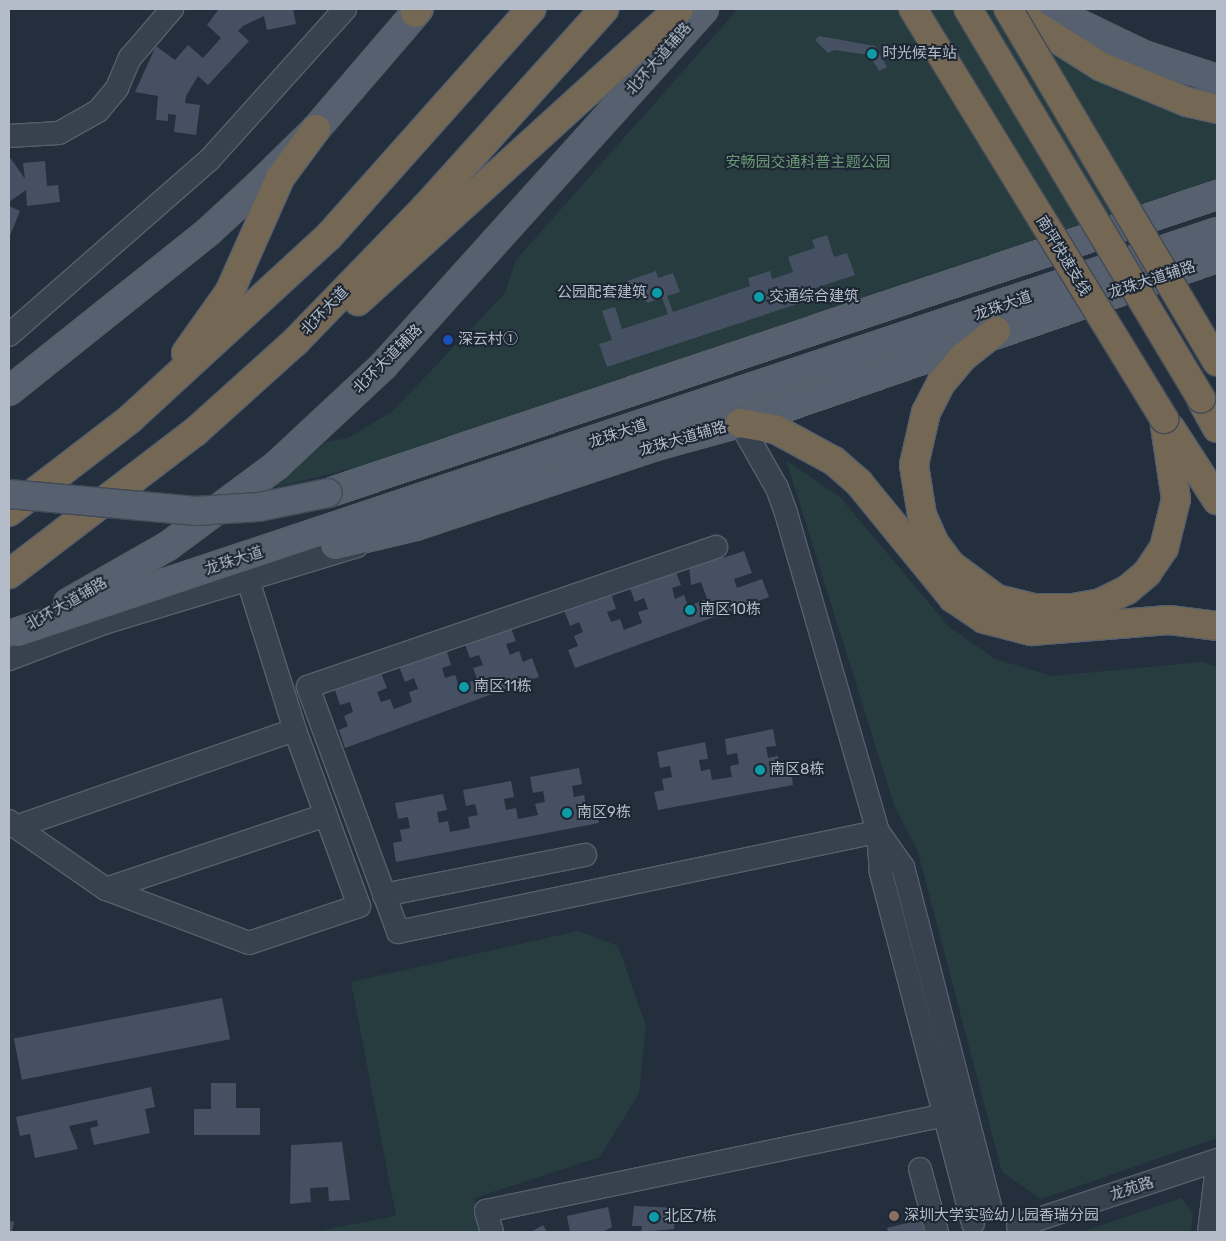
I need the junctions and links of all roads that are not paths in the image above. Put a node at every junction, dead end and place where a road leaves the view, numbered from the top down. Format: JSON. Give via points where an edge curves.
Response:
{"nodes":[{"id":1,"x":172,"y":9,"type":"edge"},
{"id":2,"x":345,"y":9,"type":"edge"},
{"id":3,"x":531,"y":9,"type":"edge"},
{"id":4,"x":604,"y":9,"type":"edge"},
{"id":5,"x":680,"y":9,"type":"edge"},
{"id":6,"x":704,"y":9,"type":"edge"},
{"id":7,"x":913,"y":9,"type":"edge"},
{"id":8,"x":968,"y":9,"type":"edge"},
{"id":9,"x":1009,"y":9,"type":"edge"},
{"id":10,"x":1048,"y":9,"type":"edge"},
{"id":11,"x":417,"y":10,"type":"edge"},
{"id":12,"x":1217,"y":80,"type":"edge"},
{"id":13,"x":1217,"y":109,"type":"edge"},
{"id":14,"x":316,"y":129,"type":"junction"},
{"id":15,"x":9,"y":136,"type":"edge"},
{"id":16,"x":1217,"y":195,"type":"edge"},
{"id":17,"x":1217,"y":232,"type":"edge"},
{"id":18,"x":1217,"y":258,"type":"edge"},
{"id":19,"x":996,"y":331,"type":"junction"},
{"id":20,"x":9,"y":334,"type":"edge"},
{"id":21,"x":296,"y":342,"type":"junction"},
{"id":22,"x":1217,"y":362,"type":"edge"},
{"id":23,"x":9,"y":391,"type":"edge"},
{"id":24,"x":745,"y":392,"type":"junction"},
{"id":25,"x":130,"y":419,"type":"junction"},
{"id":26,"x":1164,"y":419,"type":"junction"},
{"id":27,"x":740,"y":423,"type":"junction"},
{"id":28,"x":1217,"y":428,"type":"edge"},
{"id":29,"x":656,"y":446,"type":"junction"},
{"id":30,"x":9,"y":494,"type":"edge"},
{"id":31,"x":1217,"y":500,"type":"edge"},
{"id":32,"x":9,"y":512,"type":"edge"},
{"id":33,"x":416,"y":526,"type":"junction"},
{"id":34,"x":716,"y":547,"type":"dead end"},
{"id":35,"x":9,"y":574,"type":"edge"},
{"id":36,"x":249,"y":583,"type":"junction"},
{"id":37,"x":141,"y":592,"type":"junction"},
{"id":38,"x":1217,"y":626,"type":"edge"},
{"id":39,"x":14,"y":634,"type":"edge"},
{"id":40,"x":9,"y":659,"type":"edge"},
{"id":41,"x":295,"y":730,"type":"junction"},
{"id":42,"x":326,"y":815,"type":"junction"},
{"id":43,"x":12,"y":824,"type":"edge"},
{"id":44,"x":878,"y":832,"type":"junction"},
{"id":45,"x":584,"y":855,"type":"dead end"},
{"id":46,"x":106,"y":889,"type":"junction"},
{"id":47,"x":384,"y":895,"type":"junction"},
{"id":48,"x":955,"y":1113,"type":"junction"},
{"id":49,"x":1217,"y":1160,"type":"edge"},
{"id":50,"x":1217,"y":1167,"type":"edge"},
{"id":51,"x":920,"y":1169,"type":"dead end"},
{"id":52,"x":991,"y":1210,"type":"junction"},
{"id":53,"x":972,"y":1228,"type":"edge"},
{"id":54,"x":1019,"y":1229,"type":"edge"},
{"id":55,"x":492,"y":1232,"type":"edge"},
{"id":56,"x":937,"y":1232,"type":"edge"},
{"id":57,"x":1209,"y":1232,"type":"edge"}],
"edges":[{"from":1,"to":15,"type":"street","via":[[130,58],[116,88],[98,112],[59,133]]},
{"from":2,"to":20,"type":"street","via":[[210,158]]},
{"from":3,"to":25,"type":"highway","via":[[329,236]]},
{"from":4,"to":21,"type":"highway","name":"北环大道","via":[[426,207]]},
{"from":5,"to":21,"type":"highway","via":[[367,293]]},
{"from":6,"to":39,"type":"main road","name":"北环大道辅路","via":[[396,352],[277,465],[168,546]]},
{"from":7,"to":26,"type":"highway","name":"南坪快速支线","bridge":true},
{"from":8,"to":28,"type":"highway","bridge":true},
{"from":9,"to":13,"type":"highway","via":[[1060,44],[1146,86]]},
{"from":9,"to":22,"type":"highway","bridge":true},
{"from":10,"to":12,"type":"main road","via":[[1144,55]]},
{"from":11,"to":14,"type":"main road"},
{"from":14,"to":23,"type":"main road","via":[[208,232]]},
{"from":14,"to":25,"type":"highway","via":[[280,178],[245,260],[216,314]]},
{"from":16,"to":30,"type":"main road","bridge":true,"via":[[328,493],[259,507],[196,510]]},
{"from":17,"to":24,"type":"main road","name":"龙珠大道"},
{"from":18,"to":19,"type":"main road","name":"龙珠大道辅路"},
{"from":19,"to":26,"type":"highway","via":[[963,357],[941,383],[923,420],[914,465],[922,515],[935,544],[951,566],[997,599],[1033,608],[1073,608],[1107,600],[1147,573],[1164,548],[1176,499]]},
{"from":19,"to":27,"type":"main road","name":"龙珠大道辅路"},
{"from":21,"to":35,"type":"highway","name":"北环大道","via":[[195,432]]},
{"from":24,"to":29,"type":"main road"},
{"from":24,"to":37,"type":"main road","name":"龙珠大道"},
{"from":25,"to":32,"type":"highway"},
{"from":26,"to":31,"type":"highway","name":"南坪快速支线"},
{"from":27,"to":29,"type":"main road","name":"龙珠大道辅路"},
{"from":27,"to":38,"type":"highway","via":[[775,428],[834,461],[859,483],[952,598],[984,619],[1031,631],[1169,620]]},
{"from":27,"to":44,"type":"street","via":[[777,488],[786,512]]},
{"from":29,"to":33,"type":"main road","name":"龙珠大道辅路"},
{"from":33,"to":36,"type":"street"},
{"from":33,"to":37,"type":"main road","name":"龙珠大道辅路"},
{"from":34,"to":47,"type":"street","via":[[308,687]]},
{"from":36,"to":40,"type":"street","via":[[104,623]]},
{"from":36,"to":41,"type":"street"},
{"from":37,"to":39,"type":"main road","name":"龙珠大道"},
{"from":41,"to":42,"type":"street"},
{"from":41,"to":43,"type":"street"},
{"from":42,"to":46,"type":"street"},
{"from":42,"to":46,"type":"street","via":[[359,906],[267,937],[249,943]]},
{"from":43,"to":46,"type":"street"},
{"from":44,"to":47,"type":"street","via":[[398,932]]},
{"from":44,"to":48,"type":"street","via":[[881,873]]},
{"from":45,"to":47,"type":"street"},
{"from":48,"to":52,"type":"street"},
{"from":48,"to":53,"type":"street"},
{"from":48,"to":55,"type":"street","via":[[486,1211]]},
{"from":49,"to":54,"type":"street","name":"龙苑路"},
{"from":50,"to":57,"type":"street"},
{"from":51,"to":56,"type":"street"},
{"from":52,"to":53,"type":"street"},
{"from":52,"to":54,"type":"street","via":[[1008,1213]]}]}
